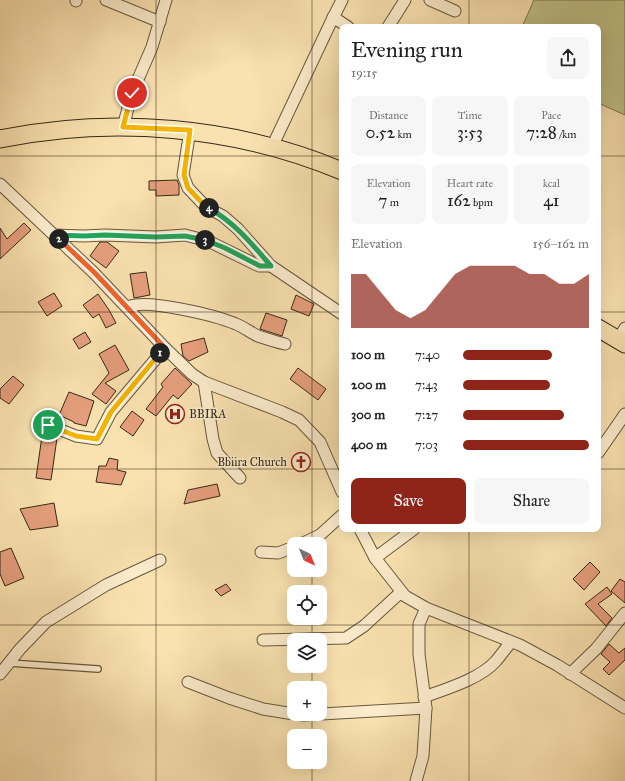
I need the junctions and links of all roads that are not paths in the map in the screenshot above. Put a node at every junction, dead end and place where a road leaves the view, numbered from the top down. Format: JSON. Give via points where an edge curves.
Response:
{"nodes":[{"id":1,"x":106,"y":0,"type":"edge"},
{"id":2,"x":166,"y":0,"type":"edge"},
{"id":3,"x":342,"y":0,"type":"edge"},
{"id":4,"x":405,"y":0,"type":"edge"},
{"id":5,"x":430,"y":0,"type":"edge"},
{"id":6,"x":455,"y":11,"type":"dead end"},
{"id":7,"x":333,"y":17,"type":"junction"},
{"id":8,"x":160,"y":22,"type":"junction"},
{"id":9,"x":344,"y":24,"type":"edge"},
{"id":10,"x":390,"y":24,"type":"edge"},
{"id":11,"x":123,"y":127,"type":"junction"},
{"id":12,"x":190,"y":130,"type":"junction"},
{"id":13,"x":0,"y":139,"type":"edge"},
{"id":14,"x":272,"y":146,"type":"junction"},
{"id":15,"x":339,"y":170,"type":"edge"},
{"id":16,"x":0,"y":184,"type":"edge"},
{"id":17,"x":54,"y":235,"type":"junction"},
{"id":18,"x":271,"y":266,"type":"junction"},
{"id":19,"x":128,"y":307,"type":"junction"},
{"id":20,"x":339,"y":312,"type":"edge"},
{"id":21,"x":601,"y":329,"type":"edge"},
{"id":22,"x":623,"y":337,"type":"edge"},
{"id":23,"x":285,"y":344,"type":"dead end"},
{"id":24,"x":165,"y":348,"type":"junction"},
{"id":25,"x":204,"y":382,"type":"junction"},
{"id":26,"x":625,"y":414,"type":"edge"},
{"id":27,"x":48,"y":425,"type":"dead end"},
{"id":28,"x":601,"y":449,"type":"edge"},
{"id":29,"x":240,"y":478,"type":"dead end"},
{"id":30,"x":339,"y":485,"type":"edge"},
{"id":31,"x":339,"y":518,"type":"edge"},
{"id":32,"x":362,"y":532,"type":"edge"},
{"id":33,"x":410,"y":532,"type":"edge"},
{"id":34,"x":316,"y":537,"type":"edge"},
{"id":35,"x":287,"y":550,"type":"edge"},
{"id":36,"x":261,"y":552,"type":"dead end"},
{"id":37,"x":375,"y":558,"type":"junction"},
{"id":38,"x":160,"y":560,"type":"dead end"},
{"id":39,"x":401,"y":592,"type":"junction"},
{"id":40,"x":426,"y":608,"type":"junction"},
{"id":41,"x":625,"y":613,"type":"edge"},
{"id":42,"x":263,"y":640,"type":"dead end"},
{"id":43,"x":511,"y":642,"type":"junction"},
{"id":44,"x":9,"y":663,"type":"junction"},
{"id":45,"x":98,"y":669,"type":"dead end"},
{"id":46,"x":0,"y":674,"type":"edge"},
{"id":47,"x":570,"y":674,"type":"junction"},
{"id":48,"x":188,"y":682,"type":"dead end"},
{"id":49,"x":425,"y":702,"type":"junction"},
{"id":50,"x":625,"y":708,"type":"edge"},
{"id":51,"x":287,"y":713,"type":"edge"},
{"id":52,"x":327,"y":713,"type":"edge"},
{"id":53,"x":416,"y":781,"type":"edge"}],
"edges":[{"from":1,"to":8,"type":"street"},
{"from":2,"to":8,"type":"street"},
{"from":3,"to":7,"type":"street"},
{"from":4,"to":10,"type":"street"},
{"from":5,"to":6,"type":"street"},
{"from":7,"to":9,"type":"street"},
{"from":7,"to":14,"type":"street"},
{"from":8,"to":11,"type":"street","via":[[132,93]]},
{"from":11,"to":12,"type":"main road"},
{"from":11,"to":13,"type":"main road","via":[[77,128]]},
{"from":12,"to":14,"type":"main road"},
{"from":12,"to":18,"type":"street","via":[[184,175],[188,188],[206,207],[223,216],[238,229]]},
{"from":14,"to":15,"type":"main road"},
{"from":16,"to":17,"type":"street"},
{"from":17,"to":18,"type":"street","via":[[185,236],[208,241],[260,266]]},
{"from":17,"to":19,"type":"street"},
{"from":18,"to":20,"type":"street"},
{"from":19,"to":23,"type":"street","via":[[154,305],[200,314],[237,324],[257,336]]},
{"from":19,"to":24,"type":"street"},
{"from":21,"to":22,"type":"main road"},
{"from":24,"to":25,"type":"street"},
{"from":24,"to":27,"type":"street","via":[[111,412],[97,439],[76,436]]},
{"from":25,"to":29,"type":"street","via":[[217,453]]},
{"from":25,"to":30,"type":"street","via":[[299,420],[320,442]]},
{"from":26,"to":28,"type":"street"},
{"from":31,"to":34,"type":"street"},
{"from":32,"to":37,"type":"street"},
{"from":33,"to":37,"type":"street"},
{"from":35,"to":36,"type":"street","via":[[278,553]]},
{"from":37,"to":39,"type":"street"},
{"from":38,"to":44,"type":"street","via":[[106,585],[46,622]]},
{"from":39,"to":40,"type":"street"},
{"from":39,"to":42,"type":"street","via":[[364,626],[346,638]]},
{"from":40,"to":43,"type":"street"},
{"from":40,"to":49,"type":"street","via":[[419,624],[419,654]]},
{"from":41,"to":47,"type":"street","via":[[596,649]]},
{"from":43,"to":47,"type":"street"},
{"from":43,"to":49,"type":"street","via":[[495,662],[479,674]]},
{"from":44,"to":45,"type":"lane"},
{"from":44,"to":46,"type":"street"},
{"from":47,"to":50,"type":"street"},
{"from":48,"to":51,"type":"street","via":[[262,709]]},
{"from":49,"to":52,"type":"street"},
{"from":49,"to":53,"type":"street","via":[[423,756]]}]}
